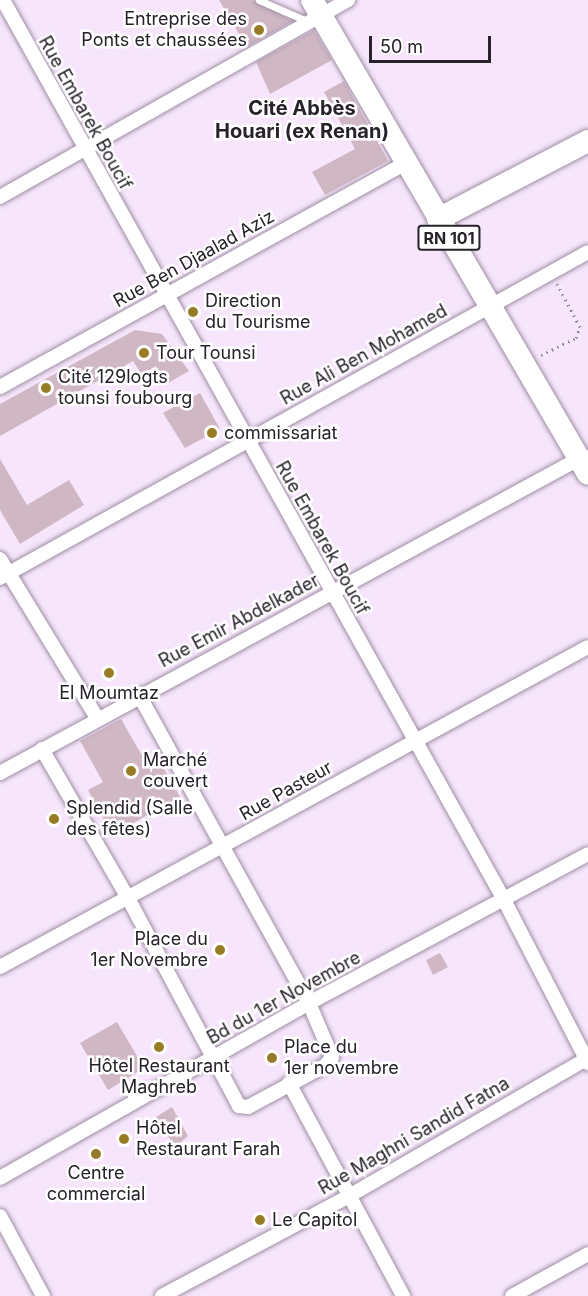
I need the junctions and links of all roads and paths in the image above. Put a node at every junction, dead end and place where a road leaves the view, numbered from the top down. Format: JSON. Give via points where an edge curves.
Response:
{"nodes":[{"id":1,"x":259,"y":0,"type":"edge"},
{"id":2,"x":348,"y":0,"type":"edge"},
{"id":3,"x":4,"y":2,"type":"edge"},
{"id":4,"x":314,"y":12,"type":"edge"},
{"id":5,"x":588,"y":141,"type":"edge"},
{"id":6,"x":85,"y":151,"type":"junction"},
{"id":7,"x":406,"y":163,"type":"junction"},
{"id":8,"x":0,"y":197,"type":"edge"},
{"id":9,"x":438,"y":219,"type":"junction"},
{"id":10,"x":588,"y":252,"type":"edge"},
{"id":11,"x":551,"y":272,"type":"junction"},
{"id":12,"x":165,"y":296,"type":"junction"},
{"id":13,"x":489,"y":306,"type":"junction"},
{"id":14,"x":524,"y":364,"type":"junction"},
{"id":15,"x":0,"y":387,"type":"edge"},
{"id":16,"x":247,"y":440,"type":"junction"},
{"id":17,"x":585,"y":462,"type":"edge"},
{"id":18,"x":0,"y":559,"type":"edge"},
{"id":19,"x":4,"y":575,"type":"edge"},
{"id":20,"x":332,"y":591,"type":"junction"},
{"id":21,"x":588,"y":647,"type":"edge"},
{"id":22,"x":139,"y":695,"type":"junction"},
{"id":23,"x":96,"y":718,"type":"junction"},
{"id":24,"x":413,"y":742,"type":"junction"},
{"id":25,"x":42,"y":749,"type":"junction"},
{"id":26,"x":0,"y":773,"type":"edge"},
{"id":27,"x":222,"y":847,"type":"junction"},
{"id":28,"x":588,"y":854,"type":"edge"},
{"id":29,"x":128,"y":898,"type":"junction"},
{"id":30,"x":503,"y":898,"type":"junction"},
{"id":31,"x":0,"y":967,"type":"edge"},
{"id":32,"x":309,"y":1003,"type":"junction"},
{"id":33,"x":212,"y":1059,"type":"junction"},
{"id":34,"x":587,"y":1060,"type":"edge"},
{"id":35,"x":289,"y":1083,"type":"junction"},
{"id":36,"x":0,"y":1178,"type":"edge"},
{"id":37,"x":349,"y":1196,"type":"junction"},
{"id":38,"x":0,"y":1216,"type":"edge"},
{"id":39,"x":588,"y":1254,"type":"edge"},
{"id":40,"x":43,"y":1296,"type":"edge"},
{"id":41,"x":162,"y":1296,"type":"edge"},
{"id":42,"x":403,"y":1296,"type":"edge"},
{"id":43,"x":512,"y":1296,"type":"edge"}],
"edges":[{"from":1,"to":4,"type":"lane"},
{"from":2,"to":4,"type":"street"},
{"from":3,"to":6,"type":"street","name":"Rue Embarek Boucif"},
{"from":4,"to":6,"type":"street"},
{"from":4,"to":7,"type":"main road","number":"RN 101"},
{"from":5,"to":9,"type":"main road"},
{"from":6,"to":8,"type":"street"},
{"from":6,"to":12,"type":"street","name":"Rue Embarek Boucif"},
{"from":7,"to":9,"type":"main road","number":"RN 101"},
{"from":7,"to":12,"type":"street","name":"Rue Ben Djaalad Aziz"},
{"from":9,"to":13,"type":"main road","number":"RN 101"},
{"from":10,"to":11,"type":"street","name":"Rue Ali Ben Mohamed"},
{"from":11,"to":13,"type":"street","name":"Rue Ali Ben Mohamed"},
{"from":11,"to":14,"type":"path","via":[[580,327],[576,338]]},
{"from":12,"to":15,"type":"street","name":"Rue Ben Djaalad Aziz"},
{"from":12,"to":16,"type":"street","name":"Rue Embarek Boucif"},
{"from":13,"to":14,"type":"main road","number":"RN 101"},
{"from":13,"to":16,"type":"street","name":"Rue Ali Ben Mohamed"},
{"from":14,"to":17,"type":"main road","number":"RN 101"},
{"from":16,"to":19,"type":"street","name":"Rue Ali Ben Mohamed"},
{"from":16,"to":20,"type":"street","name":"Rue Embarek Boucif"},
{"from":17,"to":20,"type":"street","name":"Rue Emir Abdelkader"},
{"from":18,"to":19,"type":"street"},
{"from":19,"to":23,"type":"street"},
{"from":20,"to":22,"type":"street","name":"Rue Emir Abdelkader"},
{"from":20,"to":24,"type":"street","name":"Rue Embarek Boucif"},
{"from":21,"to":24,"type":"street","name":"Rue Pasteur"},
{"from":22,"to":23,"type":"street","name":"Rue Emir Abdelkader"},
{"from":22,"to":27,"type":"street"},
{"from":23,"to":25,"type":"street","name":"Rue Emir Abdelkader"},
{"from":24,"to":27,"type":"street","name":"Rue Pasteur"},
{"from":24,"to":30,"type":"street","name":"Rue Embarek Boucif"},
{"from":25,"to":26,"type":"street","name":"Rue Emir Abdelkader"},
{"from":25,"to":29,"type":"street"},
{"from":27,"to":29,"type":"street","name":"Rue Pasteur"},
{"from":27,"to":32,"type":"street"},
{"from":28,"to":30,"type":"street","name":"Bd du 1er Novembre"},
{"from":29,"to":31,"type":"street","name":"Rue Pasteur"},
{"from":29,"to":33,"type":"street"},
{"from":30,"to":32,"type":"street","name":"Bd du 1er Novembre"},
{"from":30,"to":34,"type":"street","name":"Rue Embarek Boucif"},
{"from":32,"to":33,"type":"street","name":"Bd du 1er Novembre"},
{"from":32,"to":35,"type":"street","via":[[332,1060]]},
{"from":33,"to":35,"type":"street","via":[[243,1107]]},
{"from":33,"to":36,"type":"street","name":"Bd du 1er Novembre"},
{"from":34,"to":37,"type":"street","name":"Rue Maghni Sandid Fatna"},
{"from":35,"to":37,"type":"street"},
{"from":37,"to":41,"type":"street","name":"Rue Maghni Sandid Fatna"},
{"from":37,"to":42,"type":"street"},
{"from":38,"to":40,"type":"street"},
{"from":39,"to":43,"type":"street"}]}
